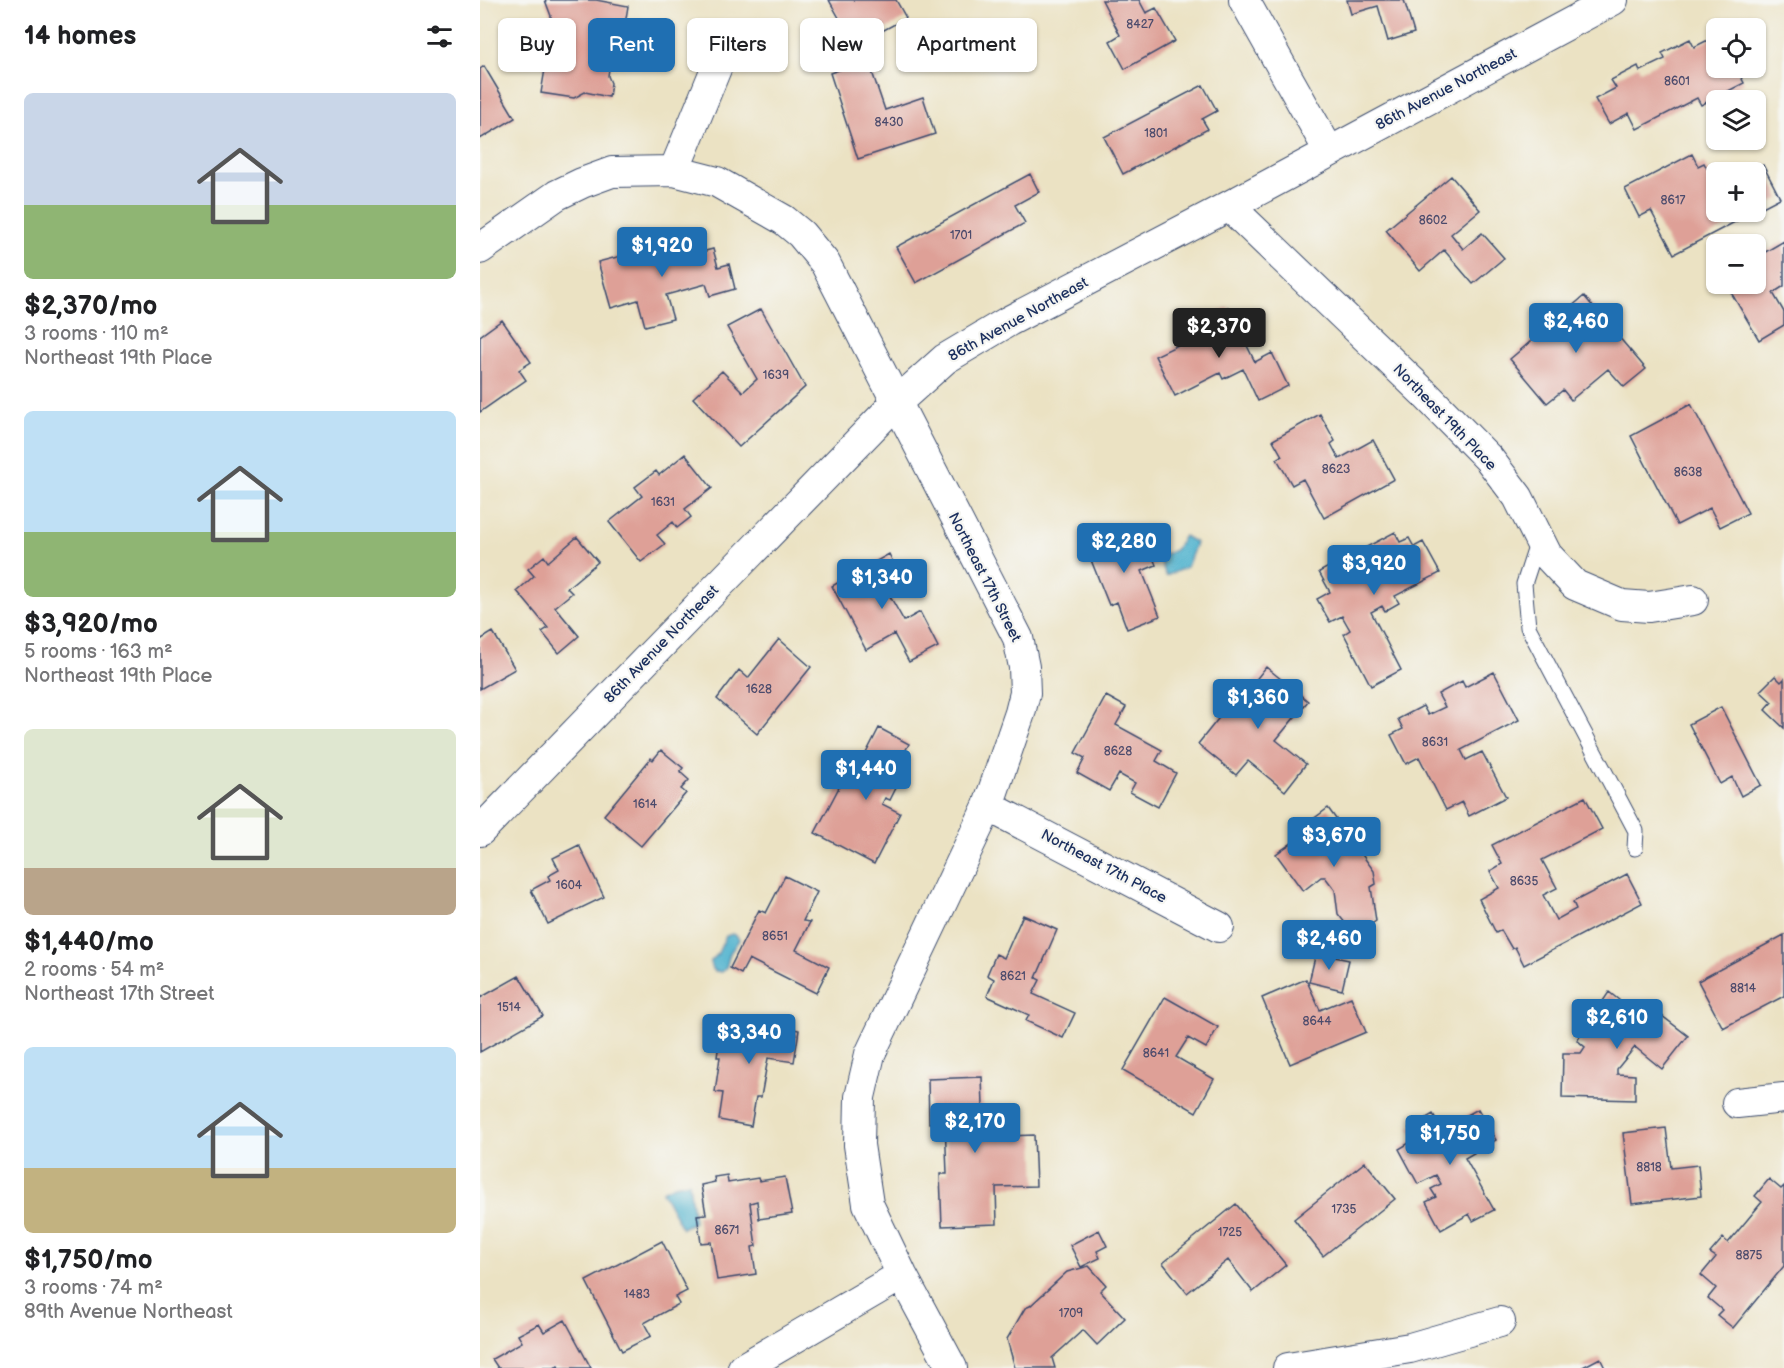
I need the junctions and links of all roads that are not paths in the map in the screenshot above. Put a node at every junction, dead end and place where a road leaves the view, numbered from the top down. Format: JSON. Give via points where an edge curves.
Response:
{"nodes":[{"id":1,"x":1244,"y":0,"type":"edge"},
{"id":2,"x":1613,"y":0,"type":"edge"},
{"id":3,"x":715,"y":72,"type":"edge"},
{"id":4,"x":1329,"y":151,"type":"junction"},
{"id":5,"x":674,"y":171,"type":"junction"},
{"id":6,"x":1229,"y":206,"type":"junction"},
{"id":7,"x":480,"y":249,"type":"edge"},
{"id":8,"x":896,"y":403,"type":"junction"},
{"id":9,"x":1539,"y":538,"type":"junction"},
{"id":10,"x":1693,"y":600,"type":"dead end"},
{"id":11,"x":988,"y":806,"type":"junction"},
{"id":12,"x":480,"y":831,"type":"edge"},
{"id":13,"x":1635,"y":848,"type":"dead end"},
{"id":14,"x":1220,"y":927,"type":"dead end"},
{"id":15,"x":1784,"y":1098,"type":"edge"},
{"id":16,"x":1737,"y":1102,"type":"dead end"},
{"id":17,"x":902,"y":1275,"type":"junction"},
{"id":18,"x":1500,"y":1322,"type":"dead end"},
{"id":19,"x":743,"y":1368,"type":"edge"},
{"id":20,"x":952,"y":1368,"type":"edge"},
{"id":21,"x":1288,"y":1368,"type":"edge"}],
"edges":[{"from":1,"to":4,"type":"street"},
{"from":2,"to":4,"type":"street","name":"86th Avenue Northeast"},
{"from":3,"to":5,"type":"street"},
{"from":4,"to":6,"type":"street","name":"86th Avenue Northeast"},
{"from":5,"to":7,"type":"street","name":"Northeast 17th Street","via":[[612,172],[582,183],[556,195]]},
{"from":5,"to":8,"type":"street","name":"Northeast 17th Street","via":[[717,182],[801,234],[825,263]]},
{"from":6,"to":8,"type":"street","name":"86th Avenue Northeast","via":[[1009,321],[945,359]]},
{"from":6,"to":9,"type":"street","name":"Northeast 19th Place","via":[[1489,459],[1518,497]]},
{"from":8,"to":11,"type":"street","name":"Northeast 17th Street","via":[[1018,638],[1025,693]]},
{"from":8,"to":12,"type":"street","name":"86th Avenue Northeast"},
{"from":9,"to":10,"type":"street","name":"Northeast 19th Place","via":[[1547,555],[1575,585],[1622,605],[1649,607]]},
{"from":9,"to":13,"type":"lane","via":[[1524,584],[1528,627],[1636,831]]},
{"from":11,"to":14,"type":"street","name":"Northeast 17th Place"},
{"from":11,"to":17,"type":"street","name":"Northeast 17th Street","via":[[870,1054],[860,1097],[859,1145],[868,1204]]},
{"from":15,"to":16,"type":"street"},
{"from":17,"to":19,"type":"street"},
{"from":17,"to":20,"type":"street","name":"Northeast 17th Street"},
{"from":18,"to":21,"type":"street","via":[[1410,1348]]}]}
